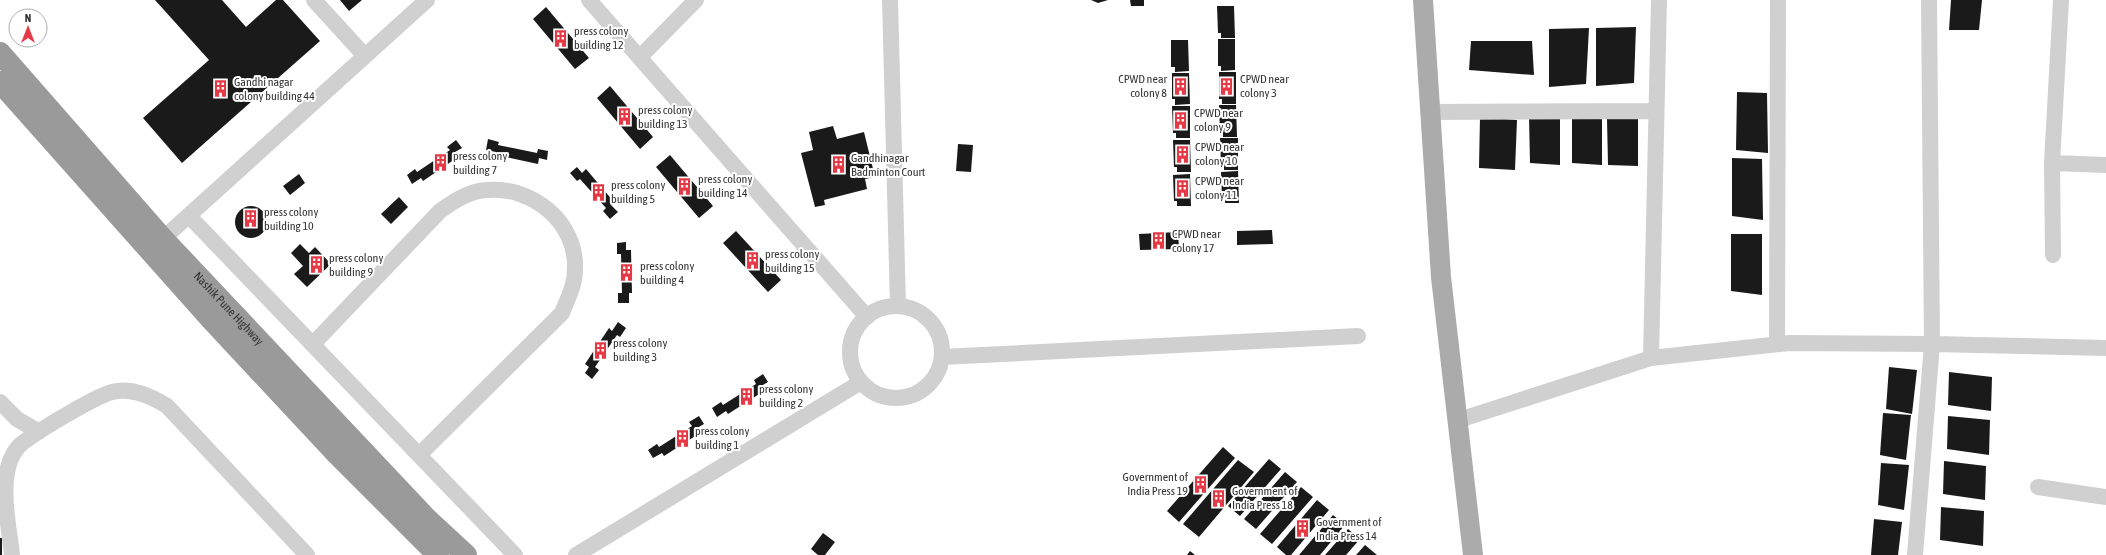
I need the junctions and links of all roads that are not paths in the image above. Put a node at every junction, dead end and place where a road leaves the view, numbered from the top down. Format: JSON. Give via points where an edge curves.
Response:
{"nodes":[{"id":1,"x":314,"y":0,"type":"edge"},
{"id":2,"x":426,"y":0,"type":"edge"},
{"id":3,"x":589,"y":0,"type":"edge"},
{"id":4,"x":696,"y":0,"type":"edge"},
{"id":5,"x":890,"y":0,"type":"edge"},
{"id":6,"x":1423,"y":0,"type":"edge"},
{"id":7,"x":1659,"y":0,"type":"edge"},
{"id":8,"x":1778,"y":0,"type":"edge"},
{"id":9,"x":1930,"y":0,"type":"edge"},
{"id":10,"x":2061,"y":0,"type":"edge"},
{"id":11,"x":0,"y":53,"type":"edge"},
{"id":12,"x":365,"y":56,"type":"junction"},
{"id":13,"x":640,"y":58,"type":"junction"},
{"id":14,"x":0,"y":82,"type":"edge"},
{"id":15,"x":1656,"y":111,"type":"junction"},
{"id":16,"x":1430,"y":112,"type":"junction"},
{"id":17,"x":2052,"y":163,"type":"junction"},
{"id":18,"x":2106,"y":165,"type":"edge"},
{"id":19,"x":189,"y":216,"type":"junction"},
{"id":20,"x":157,"y":245,"type":"junction"},
{"id":21,"x":2053,"y":255,"type":"dead end"},
{"id":22,"x":898,"y":306,"type":"junction"},
{"id":23,"x":867,"y":317,"type":"junction"},
{"id":24,"x":1358,"y":336,"type":"dead end"},
{"id":25,"x":313,"y":344,"type":"junction"},
{"id":26,"x":1777,"y":344,"type":"junction"},
{"id":27,"x":1932,"y":344,"type":"junction"},
{"id":28,"x":2106,"y":348,"type":"edge"},
{"id":29,"x":942,"y":357,"type":"junction"},
{"id":30,"x":1651,"y":358,"type":"junction"},
{"id":31,"x":861,"y":382,"type":"junction"},
{"id":32,"x":0,"y":402,"type":"edge"},
{"id":33,"x":1456,"y":421,"type":"junction"},
{"id":34,"x":39,"y":432,"type":"junction"},
{"id":35,"x":419,"y":455,"type":"junction"},
{"id":36,"x":2038,"y":487,"type":"dead end"},
{"id":37,"x":2106,"y":497,"type":"edge"},
{"id":38,"x":12,"y":555,"type":"edge"},
{"id":39,"x":307,"y":555,"type":"edge"},
{"id":40,"x":438,"y":555,"type":"edge"},
{"id":41,"x":466,"y":555,"type":"edge"},
{"id":42,"x":515,"y":555,"type":"edge"},
{"id":43,"x":576,"y":555,"type":"edge"},
{"id":44,"x":1473,"y":555,"type":"edge"},
{"id":45,"x":1915,"y":555,"type":"edge"}],
"edges":[{"from":1,"to":12,"type":"street"},
{"from":2,"to":12,"type":"street"},
{"from":3,"to":13,"type":"street"},
{"from":4,"to":13,"type":"street"},
{"from":5,"to":22,"type":"street"},
{"from":6,"to":16,"type":"main road"},
{"from":7,"to":15,"type":"street"},
{"from":8,"to":26,"type":"street"},
{"from":9,"to":27,"type":"street"},
{"from":10,"to":17,"type":"street"},
{"from":11,"to":20,"type":"highway","name":"Nashik Pune Highway"},
{"from":12,"to":19,"type":"street"},
{"from":13,"to":23,"type":"street"},
{"from":14,"to":20,"type":"highway","name":"Nashik Pune Highway"},
{"from":15,"to":16,"type":"street"},
{"from":15,"to":30,"type":"street"},
{"from":16,"to":33,"type":"main road","via":[[1441,277]]},
{"from":17,"to":18,"type":"street"},
{"from":17,"to":21,"type":"street"},
{"from":19,"to":20,"type":"street"},
{"from":19,"to":25,"type":"street"},
{"from":20,"to":40,"type":"highway","name":"Nashik Pune Highway","via":[[210,318],[336,453]]},
{"from":20,"to":41,"type":"highway","name":"Nashik Pune Highway","via":[[426,518]]},
{"from":22,"to":23,"type":"street","via":[[875,311]]},
{"from":22,"to":29,"type":"street","via":[[915,310],[927,318],[939,334]]},
{"from":23,"to":31,"type":"street","via":[[861,322],[851,340],[853,368]]},
{"from":24,"to":29,"type":"street"},
{"from":25,"to":35,"type":"street"},
{"from":25,"to":35,"type":"street","via":[[440,211],[459,198],[486,190],[511,191],[526,195],[543,205],[560,222],[570,241],[576,269],[573,288],[562,313]]},
{"from":26,"to":27,"type":"street"},
{"from":26,"to":30,"type":"street"},
{"from":27,"to":28,"type":"street"},
{"from":27,"to":45,"type":"street"},
{"from":29,"to":31,"type":"street","via":[[939,370],[931,382],[912,395],[889,398],[875,393]]},
{"from":30,"to":33,"type":"street"},
{"from":31,"to":43,"type":"street"},
{"from":32,"to":34,"type":"street","via":[[17,419]]},
{"from":33,"to":44,"type":"main road"},
{"from":34,"to":38,"type":"street","via":[[18,446],[10,460],[7,504]]},
{"from":34,"to":39,"type":"street","via":[[112,392],[140,393],[153,398],[178,416]]},
{"from":35,"to":42,"type":"street"},
{"from":36,"to":37,"type":"street"}]}
